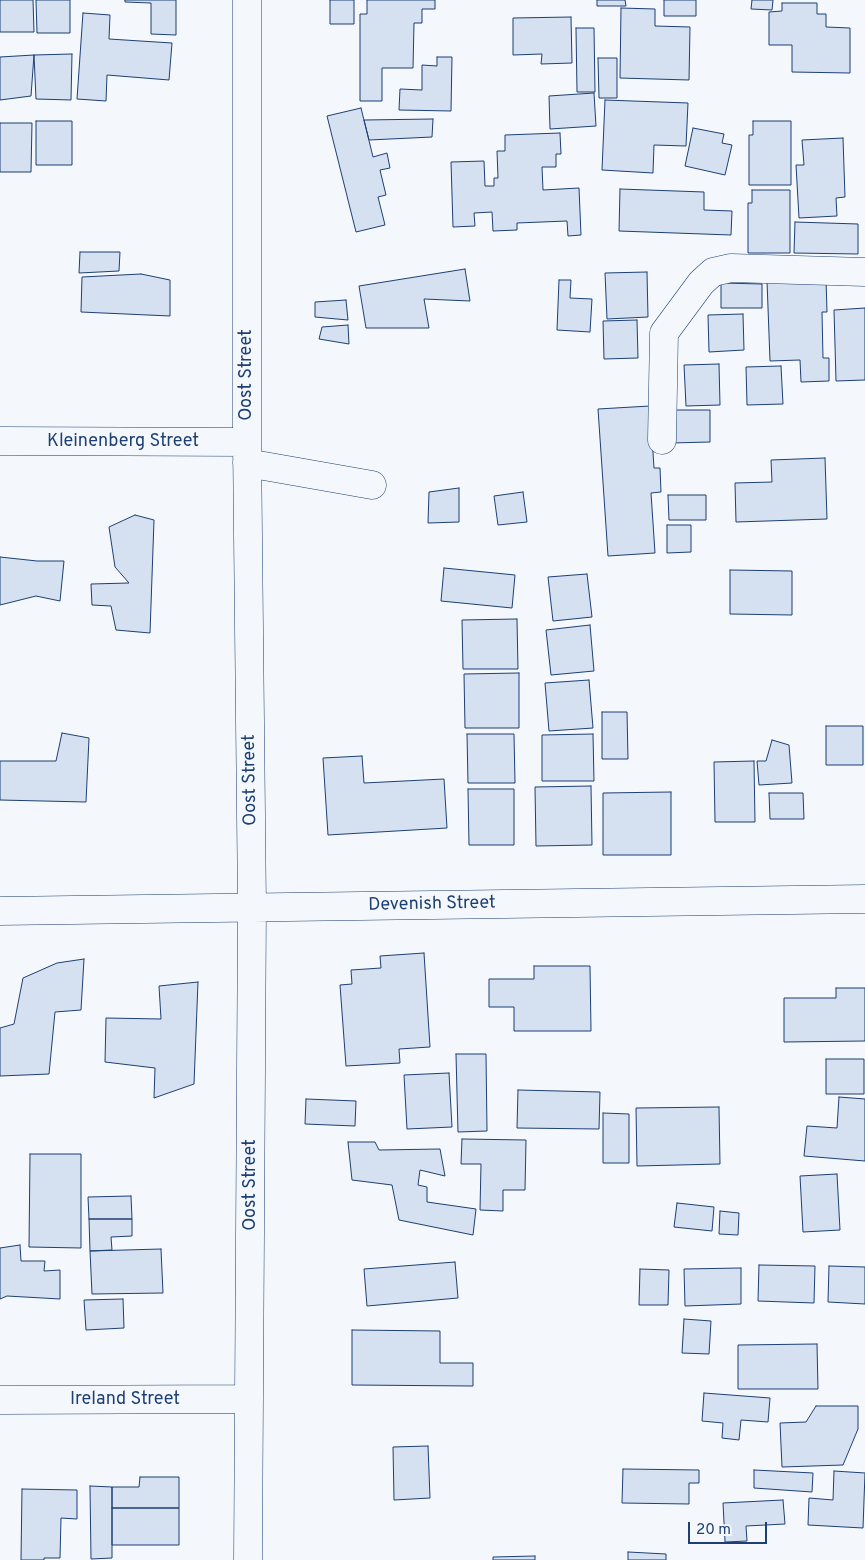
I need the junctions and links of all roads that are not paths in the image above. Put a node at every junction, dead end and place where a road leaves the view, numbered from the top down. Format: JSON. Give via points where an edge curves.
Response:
{"nodes":[{"id":1,"x":247,"y":0,"type":"edge"},
{"id":2,"x":865,"y":272,"type":"edge"},
{"id":3,"x":662,"y":440,"type":"dead end"},
{"id":4,"x":0,"y":441,"type":"edge"},
{"id":5,"x":247,"y":452,"type":"junction"},
{"id":6,"x":372,"y":485,"type":"dead end"},
{"id":7,"x":865,"y":899,"type":"edge"},
{"id":8,"x":252,"y":907,"type":"junction"},
{"id":9,"x":0,"y":911,"type":"edge"},
{"id":10,"x":249,"y":1399,"type":"junction"},
{"id":11,"x":0,"y":1400,"type":"edge"},
{"id":12,"x":248,"y":1560,"type":"edge"}],
"edges":[{"from":1,"to":5,"type":"street","name":"Oost Street"},
{"from":2,"to":3,"type":"street","via":[[730,268],[713,272],[664,333]]},
{"from":4,"to":5,"type":"street","name":"Kleinenberg Street"},
{"from":5,"to":6,"type":"street","name":"Kleinenberg Street"},
{"from":5,"to":8,"type":"street","name":"Oost Street"},
{"from":7,"to":8,"type":"street","name":"Devenish Street"},
{"from":8,"to":9,"type":"street","name":"Devenish Street"},
{"from":8,"to":10,"type":"street","name":"Oost Street"},
{"from":10,"to":11,"type":"street","name":"Ireland Street"},
{"from":10,"to":12,"type":"street","name":"Oost Street"}]}
